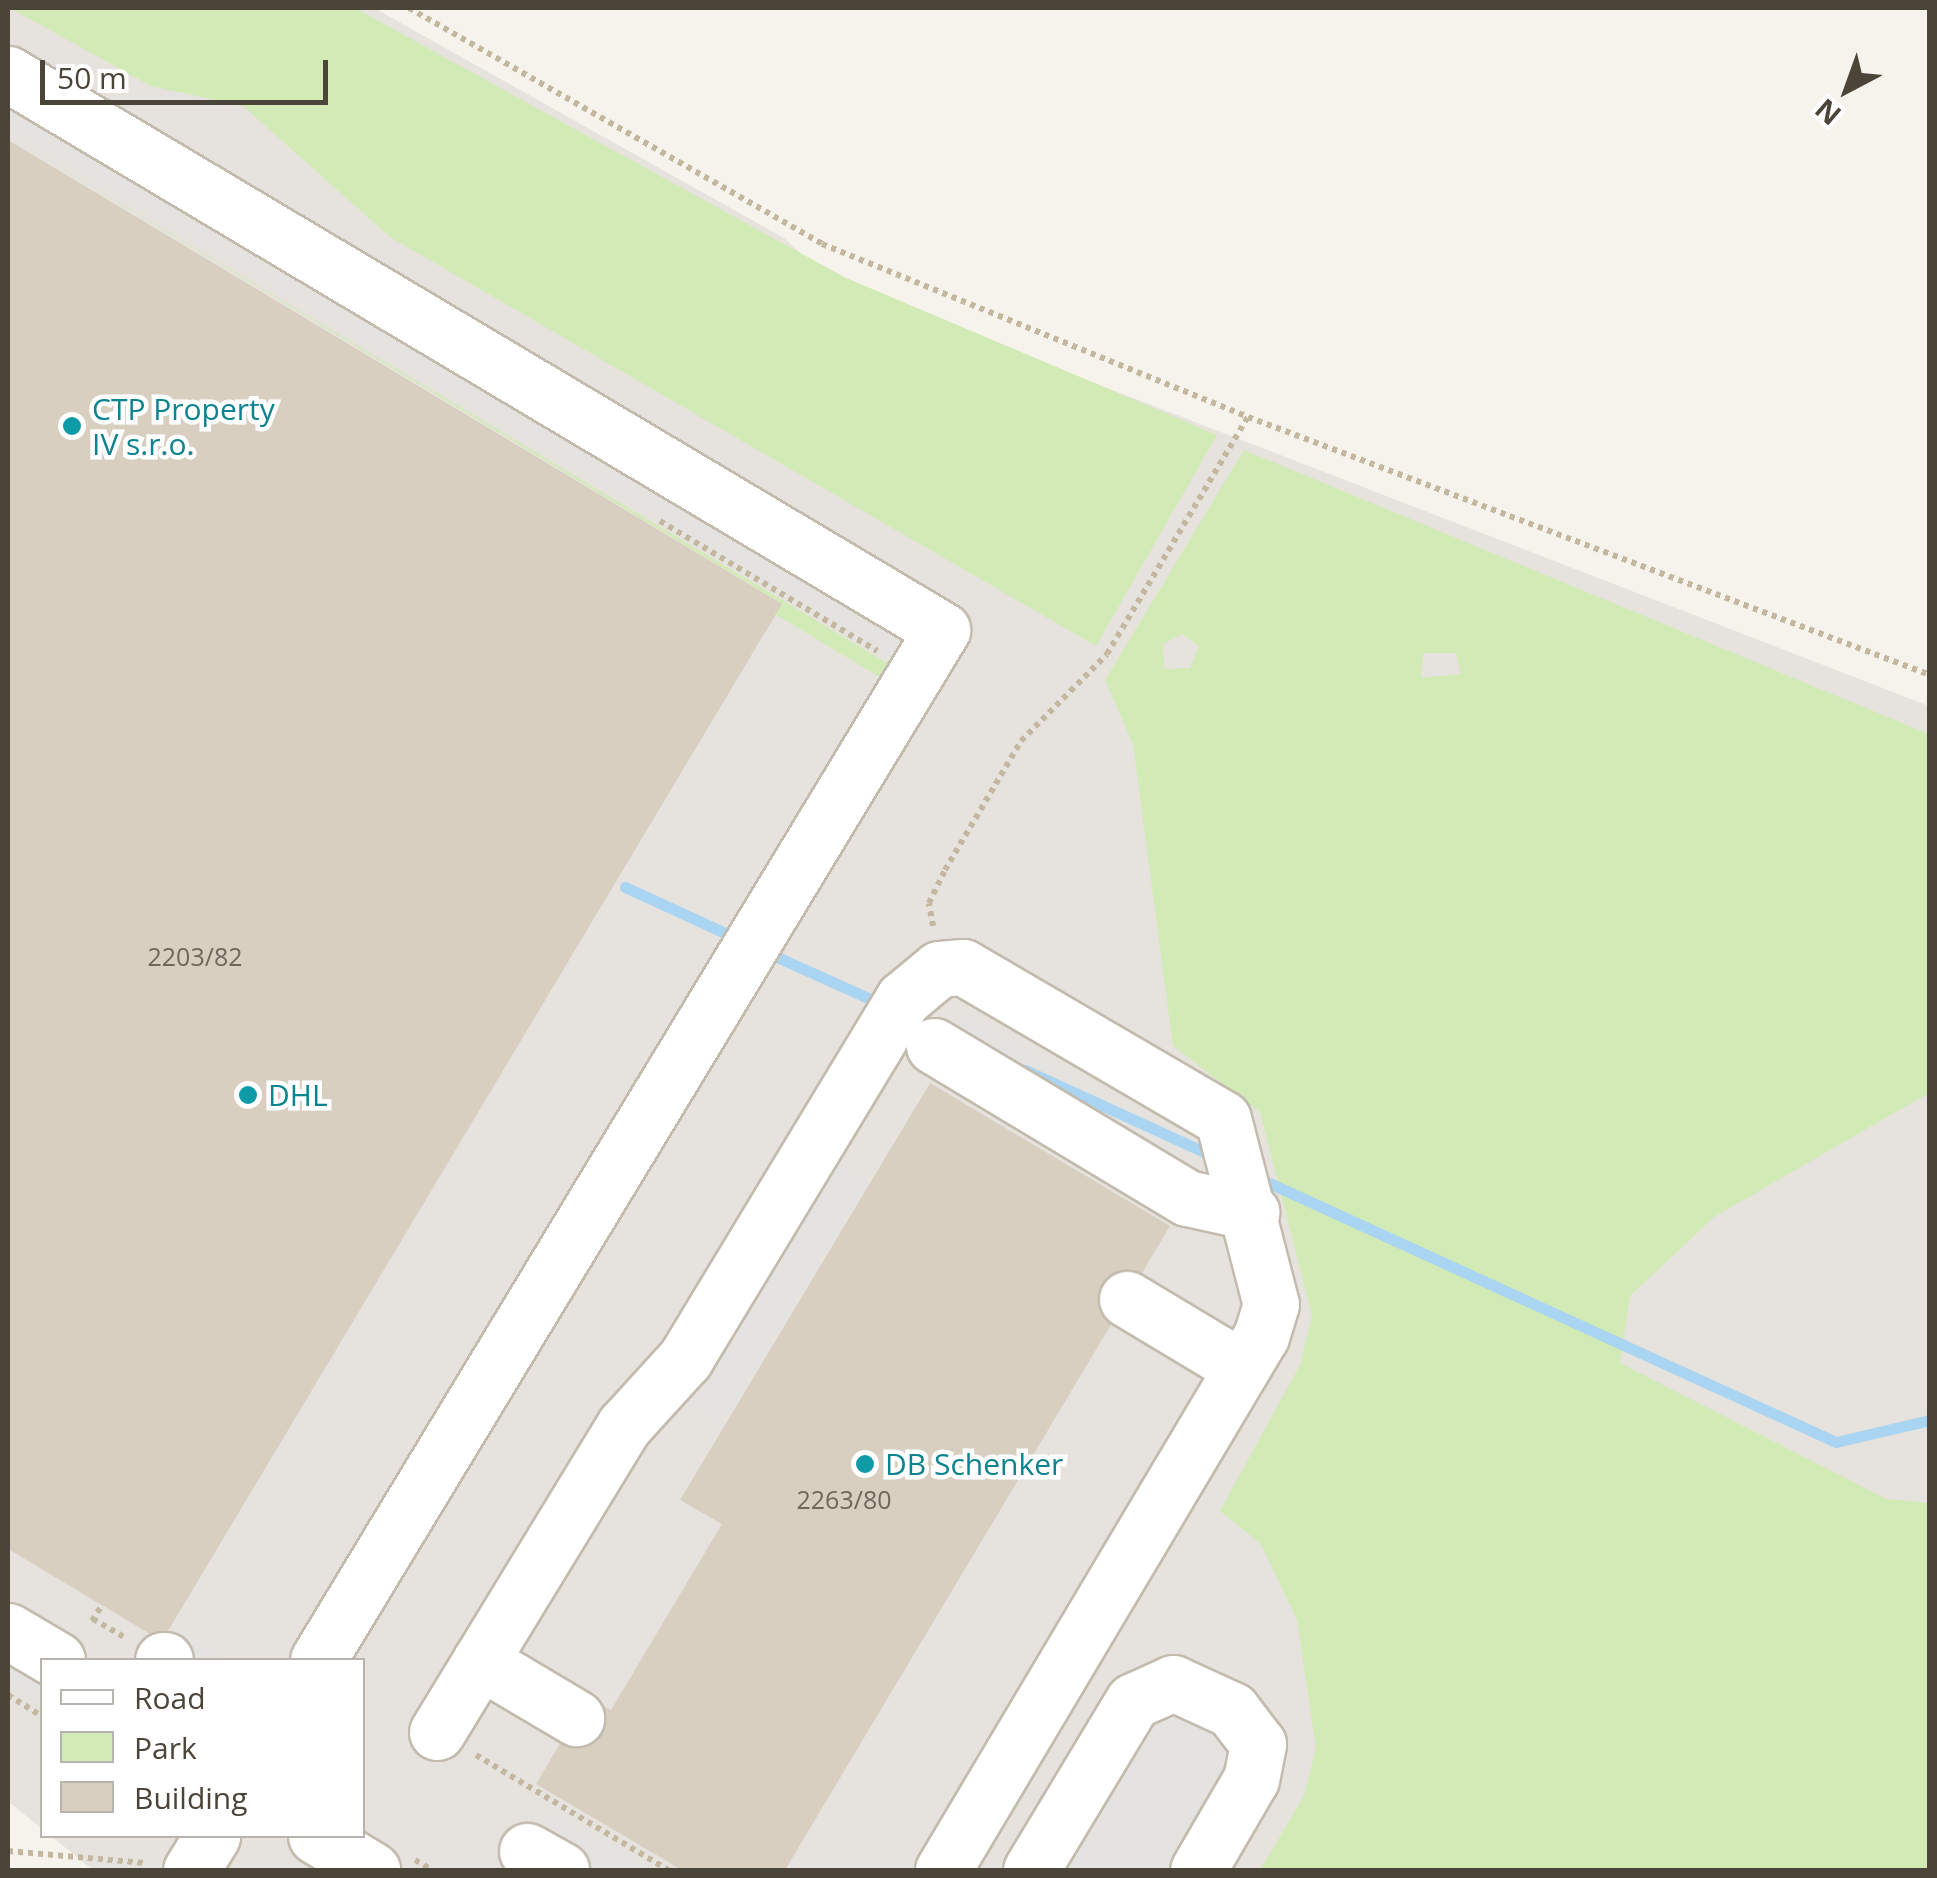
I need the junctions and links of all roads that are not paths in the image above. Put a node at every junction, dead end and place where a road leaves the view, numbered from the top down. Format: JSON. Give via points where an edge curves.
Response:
{"nodes":[{"id":1,"x":8,"y":74,"type":"edge"},
{"id":2,"x":934,"y":1046,"type":"dead end"},
{"id":3,"x":1251,"y":1212,"type":"junction"},
{"id":4,"x":1127,"y":1299,"type":"dead end"},
{"id":5,"x":1242,"y":1368,"type":"junction"},
{"id":6,"x":8,"y":1631,"type":"edge"},
{"id":7,"x":54,"y":1658,"type":"edge"},
{"id":8,"x":319,"y":1658,"type":"edge"},
{"id":9,"x":480,"y":1661,"type":"junction"},
{"id":10,"x":576,"y":1718,"type":"dead end"},
{"id":11,"x":437,"y":1732,"type":"road end"},
{"id":12,"x":209,"y":1838,"type":"edge"},
{"id":13,"x":319,"y":1838,"type":"edge"},
{"id":14,"x":174,"y":1860,"type":"edge"},
{"id":15,"x":372,"y":1870,"type":"edge"},
{"id":16,"x":943,"y":1870,"type":"edge"},
{"id":17,"x":1031,"y":1870,"type":"edge"},
{"id":18,"x":1198,"y":1870,"type":"edge"}],
"edges":[{"from":1,"to":8,"type":"lane","via":[[942,630]]},
{"from":2,"to":3,"type":"lane","via":[[1187,1198]]},
{"from":3,"to":5,"type":"lane","via":[[1271,1304]]},
{"from":3,"to":9,"type":"lane","via":[[1233,1141],[1213,1108],[987,974],[939,968],[903,999],[685,1359],[624,1426]]},
{"from":4,"to":5,"type":"lane"},
{"from":5,"to":16,"type":"lane"},
{"from":6,"to":7,"type":"lane"},
{"from":9,"to":10,"type":"lane"},
{"from":9,"to":11,"type":"lane"},
{"from":12,"to":14,"type":"lane"},
{"from":13,"to":15,"type":"lane"},
{"from":17,"to":18,"type":"lane","via":[[1133,1701],[1173,1683],[1232,1710],[1258,1744],[1251,1779]]}]}
